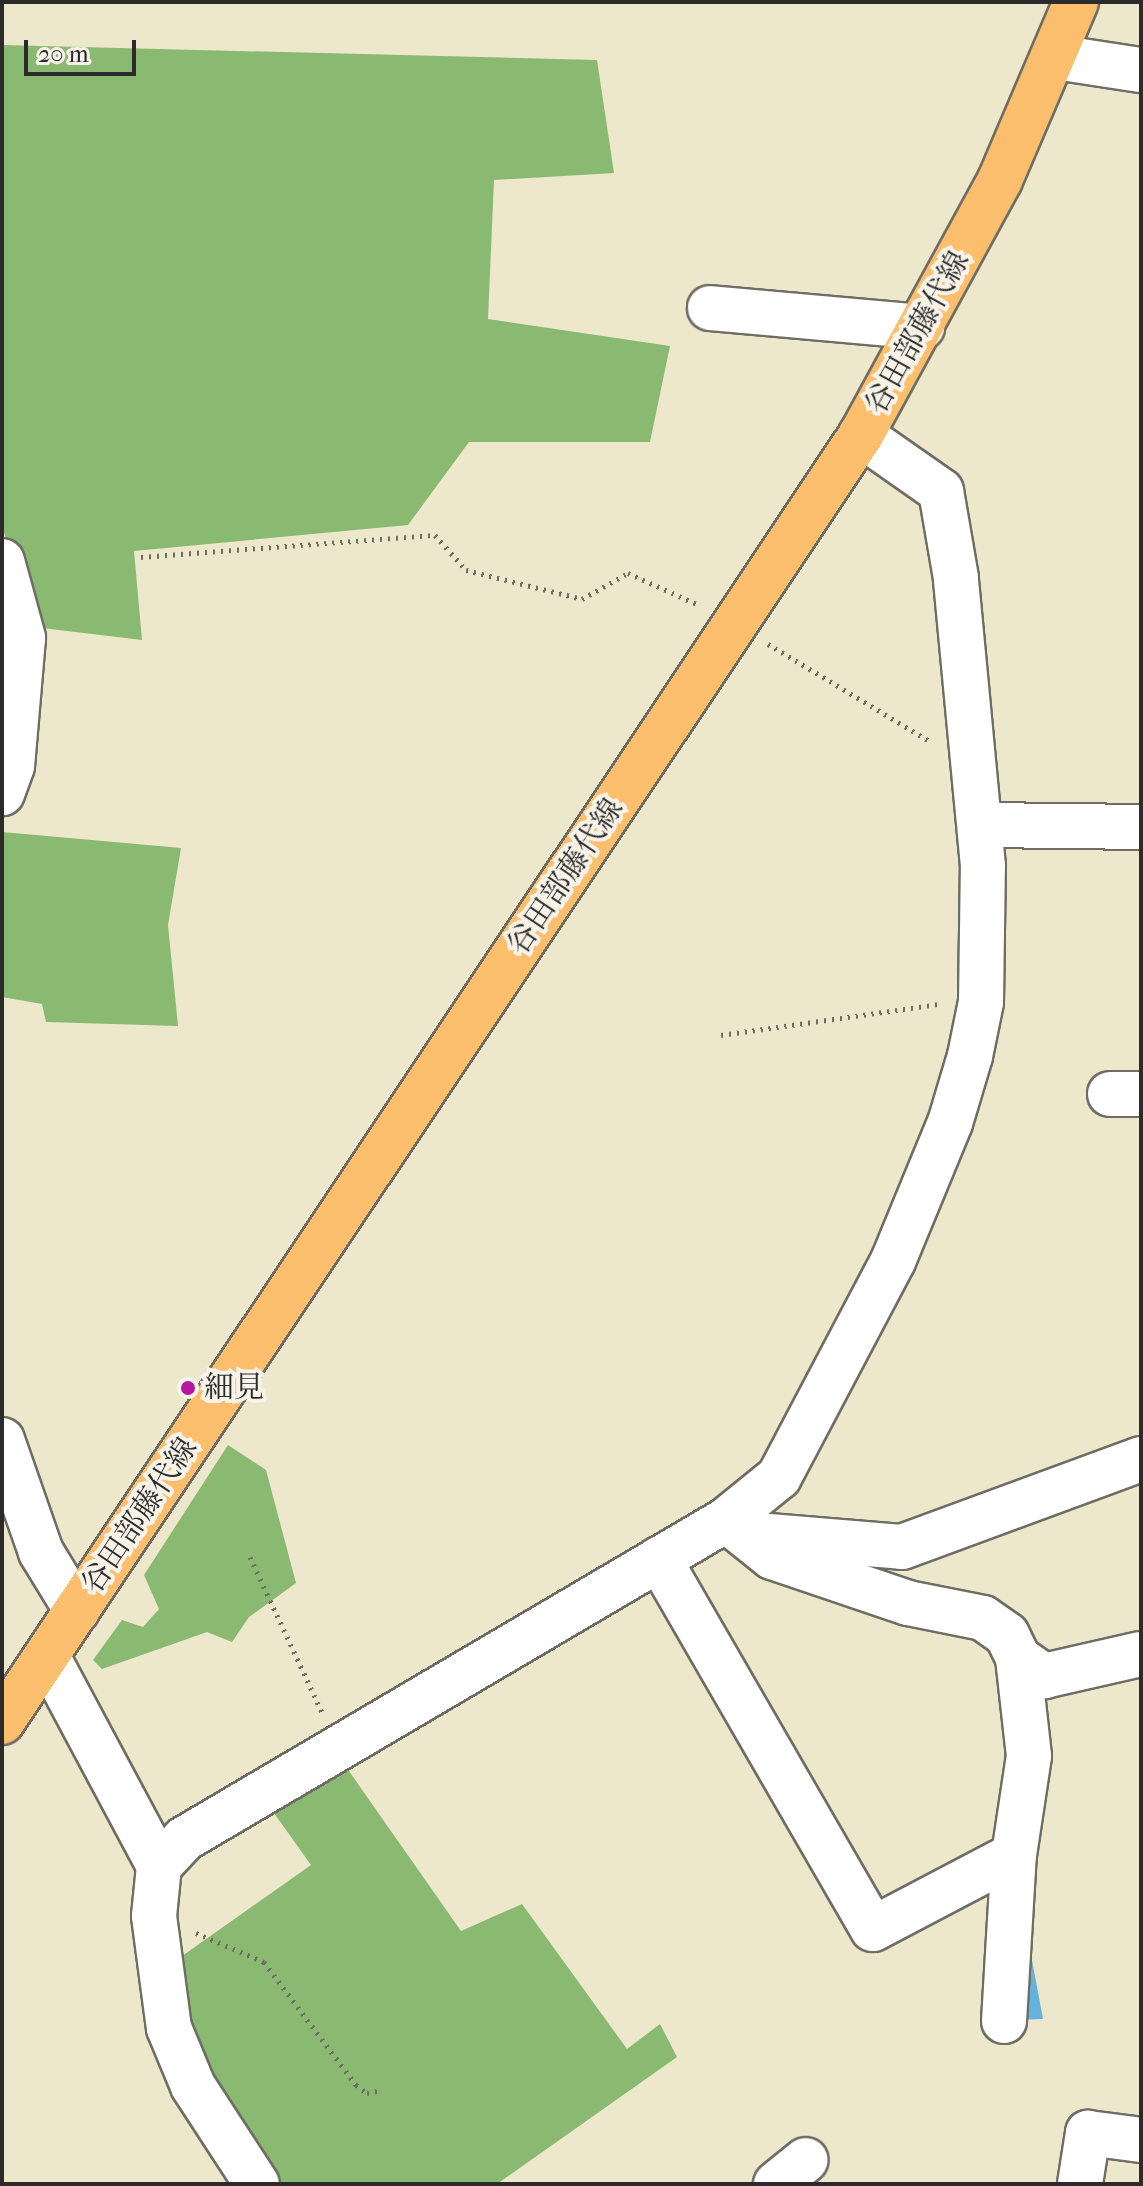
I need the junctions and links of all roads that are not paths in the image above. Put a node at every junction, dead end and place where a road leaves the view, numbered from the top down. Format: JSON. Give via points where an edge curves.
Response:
{"nodes":[{"id":1,"x":1076,"y":2,"type":"edge"},
{"id":2,"x":1056,"y":57,"type":"junction"},
{"id":3,"x":1141,"y":70,"type":"edge"},
{"id":4,"x":710,"y":308,"type":"dead end"},
{"id":5,"x":922,"y":327,"type":"junction"},
{"id":6,"x":861,"y":435,"type":"junction"},
{"id":7,"x":2,"y":561,"type":"edge"},
{"id":8,"x":2,"y":793,"type":"edge"},
{"id":9,"x":982,"y":825,"type":"junction"},
{"id":10,"x":1141,"y":827,"type":"edge"},
{"id":11,"x":2,"y":1440,"type":"edge"},
{"id":12,"x":1141,"y":1459,"type":"edge"},
{"id":13,"x":734,"y":1527,"type":"junction"},
{"id":14,"x":659,"y":1559,"type":"junction"},
{"id":15,"x":77,"y":1611,"type":"junction"},
{"id":16,"x":1141,"y":1654,"type":"edge"},
{"id":17,"x":47,"y":1656,"type":"junction"},
{"id":18,"x":1018,"y":1658,"type":"junction"},
{"id":19,"x":2,"y":1722,"type":"edge"},
{"id":20,"x":1014,"y":1855,"type":"junction"},
{"id":21,"x":159,"y":1866,"type":"junction"},
{"id":22,"x":1004,"y":2021,"type":"dead end"},
{"id":23,"x":1141,"y":2140,"type":"edge"},
{"id":24,"x":257,"y":2184,"type":"edge"},
{"id":25,"x":1080,"y":2184,"type":"edge"}],
"edges":[{"from":1,"to":2,"type":"main road","name":"谷田部藤代線"},
{"from":2,"to":3,"type":"street"},
{"from":2,"to":5,"type":"main road","name":"谷田部藤代線","via":[[1000,180]]},
{"from":4,"to":5,"type":"street"},
{"from":5,"to":6,"type":"main road","name":"谷田部藤代線"},
{"from":6,"to":9,"type":"street","via":[[941,491]]},
{"from":6,"to":15,"type":"main road","name":"谷田部藤代線","via":[[746,632]]},
{"from":7,"to":8,"type":"street","via":[[23,638],[12,766]]},
{"from":9,"to":10,"type":"street"},
{"from":9,"to":13,"type":"street","via":[[981,1002],[950,1123],[893,1261],[779,1477]]},
{"from":11,"to":15,"type":"street","via":[[41,1552]]},
{"from":12,"to":13,"type":"street","via":[[902,1547]]},
{"from":13,"to":14,"type":"street"},
{"from":13,"to":18,"type":"street","via":[[772,1557],[908,1603],[983,1618],[1007,1635]]},
{"from":14,"to":20,"type":"street","via":[[873,1929]]},
{"from":14,"to":21,"type":"street","via":[[337,1744],[184,1839]]},
{"from":15,"to":17,"type":"main road","name":"谷田部藤代線"},
{"from":16,"to":18,"type":"street","via":[[1044,1676]]},
{"from":17,"to":19,"type":"main road","name":"谷田部藤代線"},
{"from":17,"to":21,"type":"street"},
{"from":18,"to":20,"type":"street","via":[[1029,1756]]},
{"from":20,"to":22,"type":"street"},
{"from":21,"to":24,"type":"street","via":[[154,1916],[169,2028],[193,2086]]},
{"from":23,"to":25,"type":"street","via":[[1088,2133]]}]}
